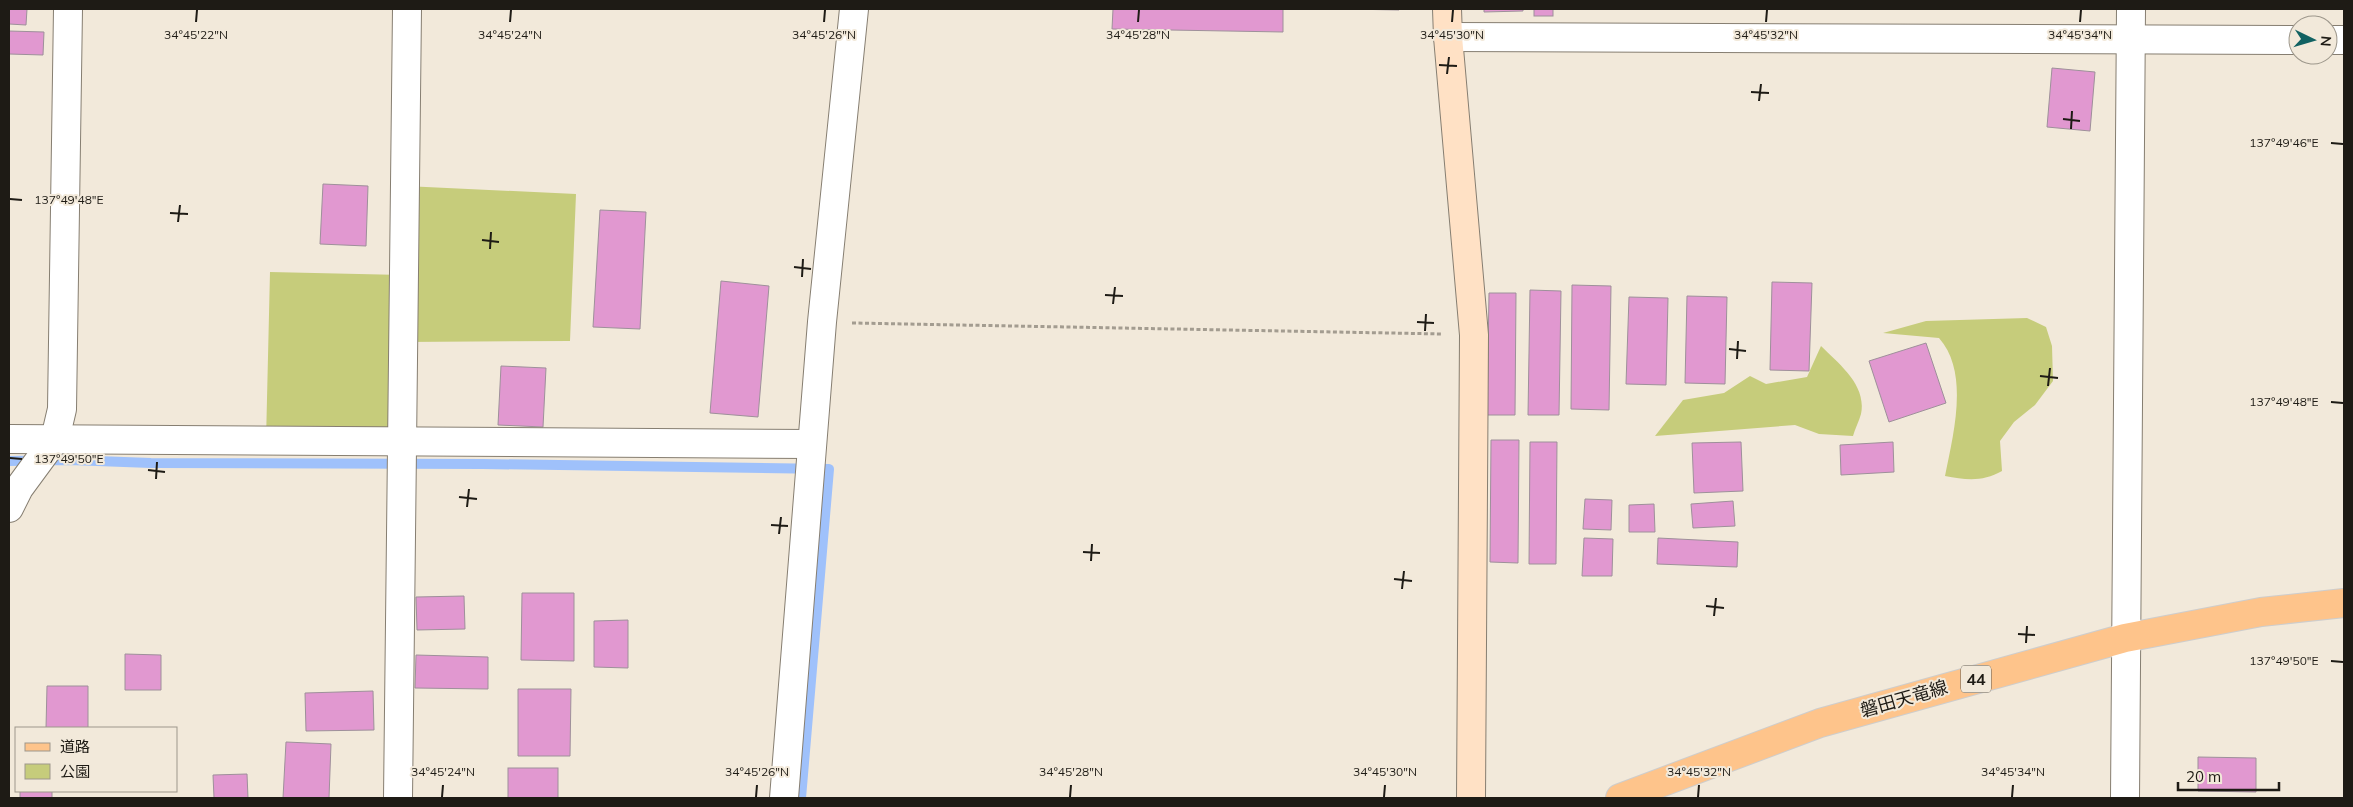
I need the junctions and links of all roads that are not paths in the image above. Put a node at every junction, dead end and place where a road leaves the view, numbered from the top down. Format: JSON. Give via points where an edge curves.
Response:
{"nodes":[{"id":1,"x":68,"y":9,"type":"edge"},
{"id":2,"x":407,"y":9,"type":"edge"},
{"id":3,"x":854,"y":9,"type":"edge"},
{"id":4,"x":1447,"y":9,"type":"edge"},
{"id":5,"x":2131,"y":9,"type":"edge"},
{"id":6,"x":1448,"y":37,"type":"junction"},
{"id":7,"x":2130,"y":39,"type":"junction"},
{"id":8,"x":2288,"y":40,"type":"edge"},
{"id":9,"x":9,"y":439,"type":"edge"},
{"id":10,"x":55,"y":439,"type":"junction"},
{"id":11,"x":402,"y":442,"type":"junction"},
{"id":12,"x":812,"y":444,"type":"junction"},
{"id":13,"x":12,"y":494,"type":"edge"},
{"id":14,"x":2344,"y":603,"type":"edge"},
{"id":15,"x":2126,"y":638,"type":"junction"},
{"id":16,"x":398,"y":798,"type":"edge"},
{"id":17,"x":784,"y":798,"type":"edge"},
{"id":18,"x":1471,"y":798,"type":"edge"},
{"id":19,"x":1620,"y":798,"type":"edge"},
{"id":20,"x":2125,"y":798,"type":"edge"}],
"edges":[{"from":1,"to":10,"type":"street","via":[[62,410]]},
{"from":2,"to":11,"type":"street"},
{"from":3,"to":12,"type":"street"},
{"from":4,"to":6,"type":"street"},
{"from":5,"to":7,"type":"street"},
{"from":6,"to":7,"type":"street"},
{"from":6,"to":18,"type":"street","via":[[1474,335]]},
{"from":7,"to":8,"type":"street"},
{"from":7,"to":15,"type":"street"},
{"from":9,"to":10,"type":"street"},
{"from":10,"to":11,"type":"street"},
{"from":10,"to":13,"type":"street"},
{"from":11,"to":12,"type":"street"},
{"from":11,"to":16,"type":"street"},
{"from":12,"to":17,"type":"street"},
{"from":14,"to":15,"type":"main road","name":"磐田天竜線","number":"44","via":[[2261,612]]},
{"from":15,"to":19,"type":"main road","name":"磐田天竜線","number":"44","via":[[1820,723]]},
{"from":15,"to":20,"type":"street"}]}
